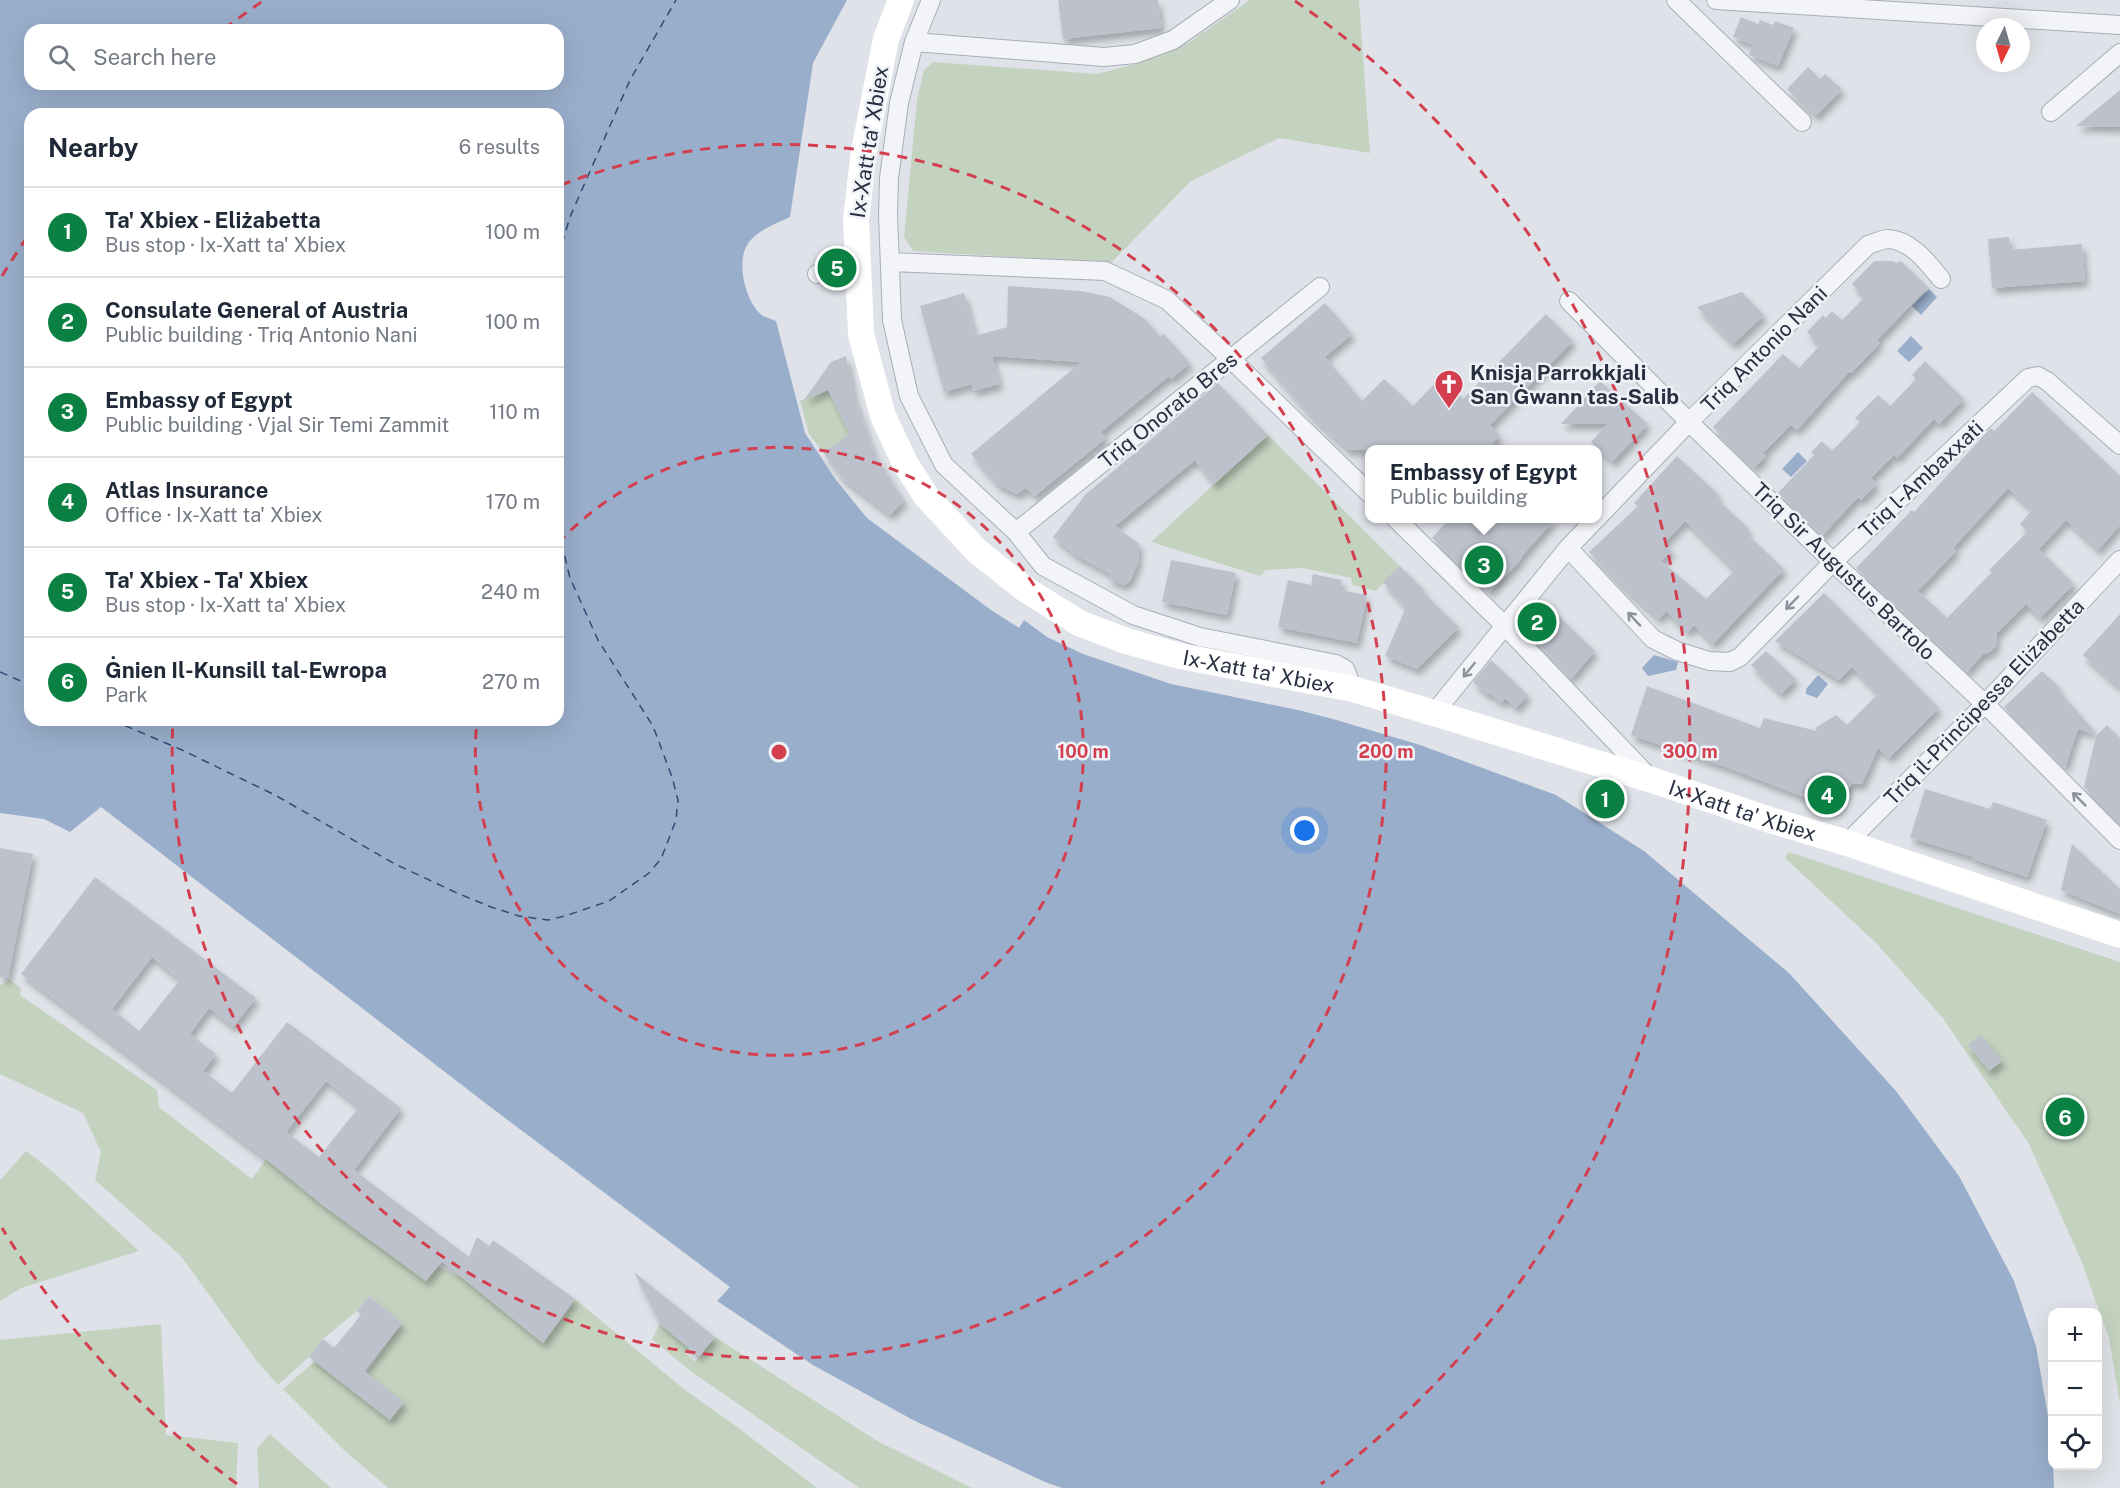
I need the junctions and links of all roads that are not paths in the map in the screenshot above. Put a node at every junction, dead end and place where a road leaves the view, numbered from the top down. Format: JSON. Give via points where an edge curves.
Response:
{"nodes":[{"id":1,"x":901,"y":0,"type":"edge"},
{"id":2,"x":931,"y":0,"type":"edge"},
{"id":3,"x":1230,"y":0,"type":"edge"},
{"id":4,"x":1676,"y":0,"type":"edge"},
{"id":5,"x":1716,"y":0,"type":"edge"},
{"id":6,"x":2120,"y":25,"type":"edge"},
{"id":7,"x":915,"y":42,"type":"junction"},
{"id":8,"x":2120,"y":53,"type":"edge"},
{"id":9,"x":2051,"y":112,"type":"dead end"},
{"id":10,"x":1802,"y":122,"type":"dead end"},
{"id":11,"x":891,"y":262,"type":"junction"},
{"id":12,"x":817,"y":274,"type":"dead end"},
{"id":13,"x":858,"y":277,"type":"junction"},
{"id":14,"x":1941,"y":279,"type":"dead end"},
{"id":15,"x":1320,"y":287,"type":"dead end"},
{"id":16,"x":1569,"y":302,"type":"dead end"},
{"id":17,"x":1232,"y":360,"type":"junction"},
{"id":18,"x":1689,"y":422,"type":"junction"},
{"id":19,"x":2120,"y":445,"type":"edge"},
{"id":20,"x":1365,"y":489,"type":"edge"},
{"id":21,"x":1602,"y":513,"type":"edge"},
{"id":22,"x":1399,"y":523,"type":"edge"},
{"id":23,"x":1592,"y":523,"type":"edge"},
{"id":24,"x":1016,"y":532,"type":"junction"},
{"id":25,"x":1568,"y":548,"type":"junction"},
{"id":26,"x":2120,"y":560,"type":"edge"},
{"id":27,"x":1833,"y":562,"type":"junction"},
{"id":28,"x":1505,"y":626,"type":"junction"},
{"id":29,"x":1353,"y":689,"type":"junction"},
{"id":30,"x":1985,"y":704,"type":"junction"},
{"id":31,"x":1434,"y":713,"type":"junction"},
{"id":32,"x":1652,"y":780,"type":"junction"},
{"id":33,"x":2120,"y":840,"type":"edge"},
{"id":34,"x":1847,"y":843,"type":"junction"},
{"id":35,"x":2120,"y":935,"type":"edge"}],
"edges":[{"from":1,"to":13,"type":"main road","name":"Ix-Xatt ta' Xbiex","via":[[886,39],[864,151],[856,219]]},
{"from":2,"to":7,"type":"street"},
{"from":3,"to":7,"type":"street","via":[[1173,40],[1135,54],[1104,57]]},
{"from":4,"to":10,"type":"street"},
{"from":5,"to":6,"type":"street"},
{"from":7,"to":11,"type":"street","via":[[894,136],[888,214]]},
{"from":8,"to":9,"type":"street"},
{"from":11,"to":17,"type":"street","via":[[1106,271],[1167,300]]},
{"from":11,"to":24,"type":"street","via":[[892,320],[909,396],[944,465]]},
{"from":12,"to":13,"type":"street","via":[[842,268]]},
{"from":13,"to":29,"type":"main road","name":"Ix-Xatt ta' Xbiex","via":[[861,334],[883,416],[926,496],[977,551],[1025,589],[1079,623],[1126,641],[1180,656]]},
{"from":14,"to":18,"type":"street","name":"Triq Antonio Nani","via":[[1925,259],[1900,241],[1885,239],[1868,245]]},
{"from":15,"to":17,"type":"street","name":"Triq Onorato Bres"},
{"from":16,"to":18,"type":"street","name":"Triq Sir Augustus Bartolo"},
{"from":17,"to":20,"type":"street"},
{"from":17,"to":24,"type":"street","name":"Triq Onorato Bres"},
{"from":18,"to":21,"type":"street","name":"Triq Antonio Nani"},
{"from":18,"to":27,"type":"street","name":"Triq Sir Augustus Bartolo"},
{"from":19,"to":27,"type":"street","name":"Triq l-Ambaxxati","via":[[2047,381],[2038,376],[2028,378]]},
{"from":22,"to":28,"type":"street"},
{"from":23,"to":25,"type":"street","name":"Triq Antonio Nani"},
{"from":24,"to":29,"type":"street","via":[[1043,566],[1133,615],[1200,637],[1336,664],[1345,669]]},
{"from":27,"to":25,"type":"street","name":"Triq l-Ambaxxati","one_way":true,"via":[[1740,657],[1721,662],[1677,651],[1653,639]]},
{"from":25,"to":28,"type":"street","name":"Triq Antonio Nani"},
{"from":26,"to":30,"type":"street","name":"Triq il-Prinċipessa Eliżabetta"},
{"from":27,"to":30,"type":"street","name":"Triq Sir Augustus Bartolo"},
{"from":28,"to":31,"type":"street","name":"Triq Antonio Nani","one_way":true},
{"from":28,"to":32,"type":"street"},
{"from":29,"to":31,"type":"main road","name":"Ix-Xatt ta' Xbiex"},
{"from":33,"to":30,"type":"street","name":"Triq Sir Augustus Bartolo","one_way":true},
{"from":30,"to":34,"type":"street","name":"Triq il-Prinċipessa Eliżabetta"},
{"from":31,"to":32,"type":"main road","name":"Ix-Xatt ta' Xbiex"},
{"from":32,"to":34,"type":"main road","name":"Ix-Xatt ta' Xbiex"},
{"from":34,"to":35,"type":"main road","name":"Ix-Xatt ta' Xbiex"}]}
